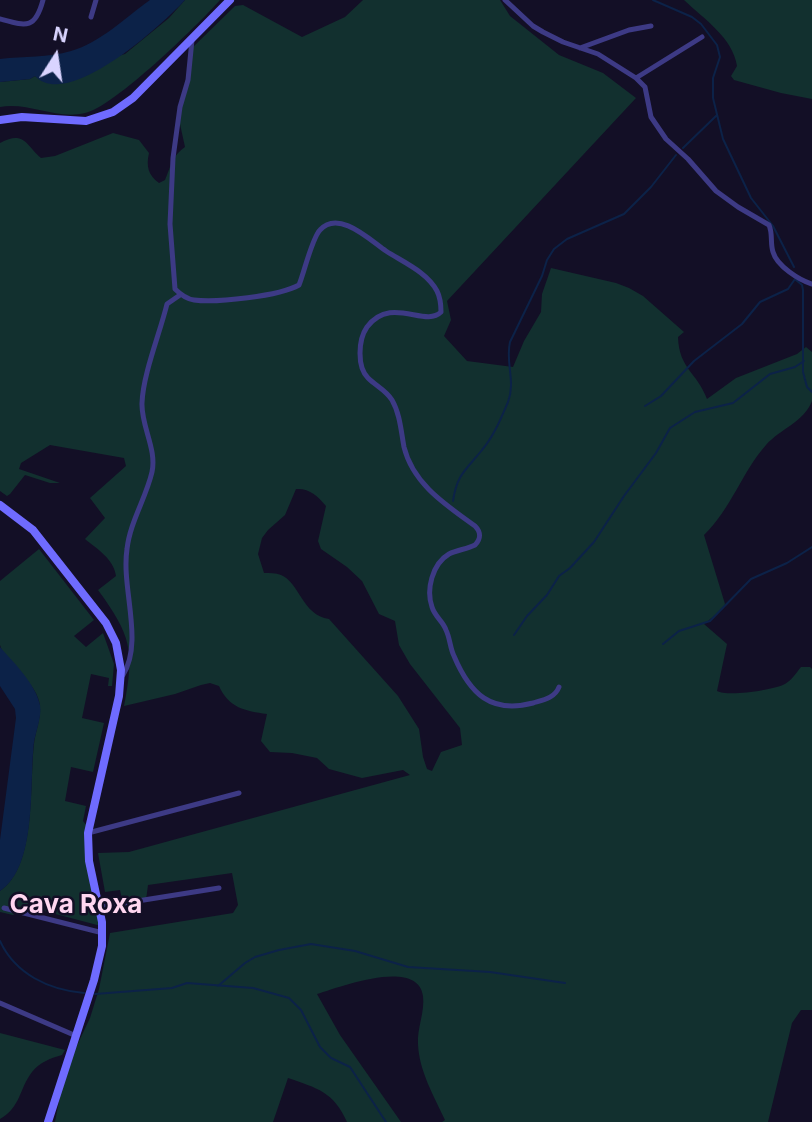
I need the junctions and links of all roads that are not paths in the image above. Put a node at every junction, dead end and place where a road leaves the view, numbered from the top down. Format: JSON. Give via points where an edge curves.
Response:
{"nodes":[{"id":1,"x":43,"y":0,"type":"edge"},
{"id":2,"x":96,"y":0,"type":"edge"},
{"id":3,"x":230,"y":0,"type":"edge"},
{"id":4,"x":505,"y":0,"type":"edge"},
{"id":5,"x":91,"y":17,"type":"dead end"},
{"id":6,"x":0,"y":19,"type":"edge"},
{"id":7,"x":651,"y":26,"type":"dead end"},
{"id":8,"x":192,"y":37,"type":"junction"},
{"id":9,"x":702,"y":37,"type":"dead end"},
{"id":10,"x":580,"y":48,"type":"junction"},
{"id":11,"x":636,"y":78,"type":"junction"},
{"id":12,"x":0,"y":120,"type":"edge"},
{"id":13,"x":812,"y":284,"type":"edge"},
{"id":14,"x":180,"y":295,"type":"junction"},
{"id":15,"x":0,"y":505,"type":"edge"},
{"id":16,"x":121,"y":678,"type":"junction"},
{"id":17,"x":559,"y":687,"type":"dead end"},
{"id":18,"x":239,"y":793,"type":"dead end"},
{"id":19,"x":88,"y":833,"type":"junction"},
{"id":20,"x":219,"y":888,"type":"dead end"},
{"id":21,"x":100,"y":907,"type":"junction"},
{"id":22,"x":4,"y":908,"type":"dead end"},
{"id":23,"x":103,"y":933,"type":"junction"},
{"id":24,"x":0,"y":1003,"type":"edge"},
{"id":25,"x":75,"y":1035,"type":"junction"},
{"id":26,"x":48,"y":1122,"type":"edge"}],
"edges":[{"from":1,"to":6,"type":"street","via":[[33,22],[24,25]]},
{"from":2,"to":5,"type":"street"},
{"from":3,"to":8,"type":"street"},
{"from":4,"to":10,"type":"street","via":[[533,26]]},
{"from":7,"to":10,"type":"street"},
{"from":8,"to":12,"type":"street","via":[[133,98],[105,116],[86,121]]},
{"from":8,"to":14,"type":"street","via":[[174,145],[171,195],[174,281]]},
{"from":9,"to":11,"type":"street"},
{"from":10,"to":11,"type":"street"},
{"from":11,"to":13,"type":"street","via":[[646,87],[651,117],[661,134],[716,191],[769,225],[779,262]]},
{"from":14,"to":16,"type":"street","via":[[167,304],[142,403],[152,471],[126,550],[132,643],[130,664]]},
{"from":14,"to":17,"type":"street","via":[[211,300],[292,289],[299,285],[320,229],[338,224],[363,233],[424,275],[436,289],[441,312],[433,318],[410,312],[387,314],[367,327],[360,352],[363,372],[387,392],[395,407],[415,471],[433,495],[479,531],[475,545],[451,553],[439,564],[429,588],[432,607],[446,628],[460,668],[488,702],[522,706],[553,696]]},
{"from":15,"to":16,"type":"street","via":[[33,530],[106,623],[119,652]]},
{"from":16,"to":19,"type":"street"},
{"from":18,"to":19,"type":"street"},
{"from":19,"to":21,"type":"street","via":[[89,862]]},
{"from":20,"to":21,"type":"street"},
{"from":21,"to":23,"type":"street"},
{"from":22,"to":23,"type":"street"},
{"from":23,"to":25,"type":"street","via":[[97,969]]},
{"from":24,"to":25,"type":"street"},
{"from":25,"to":26,"type":"street"}]}
